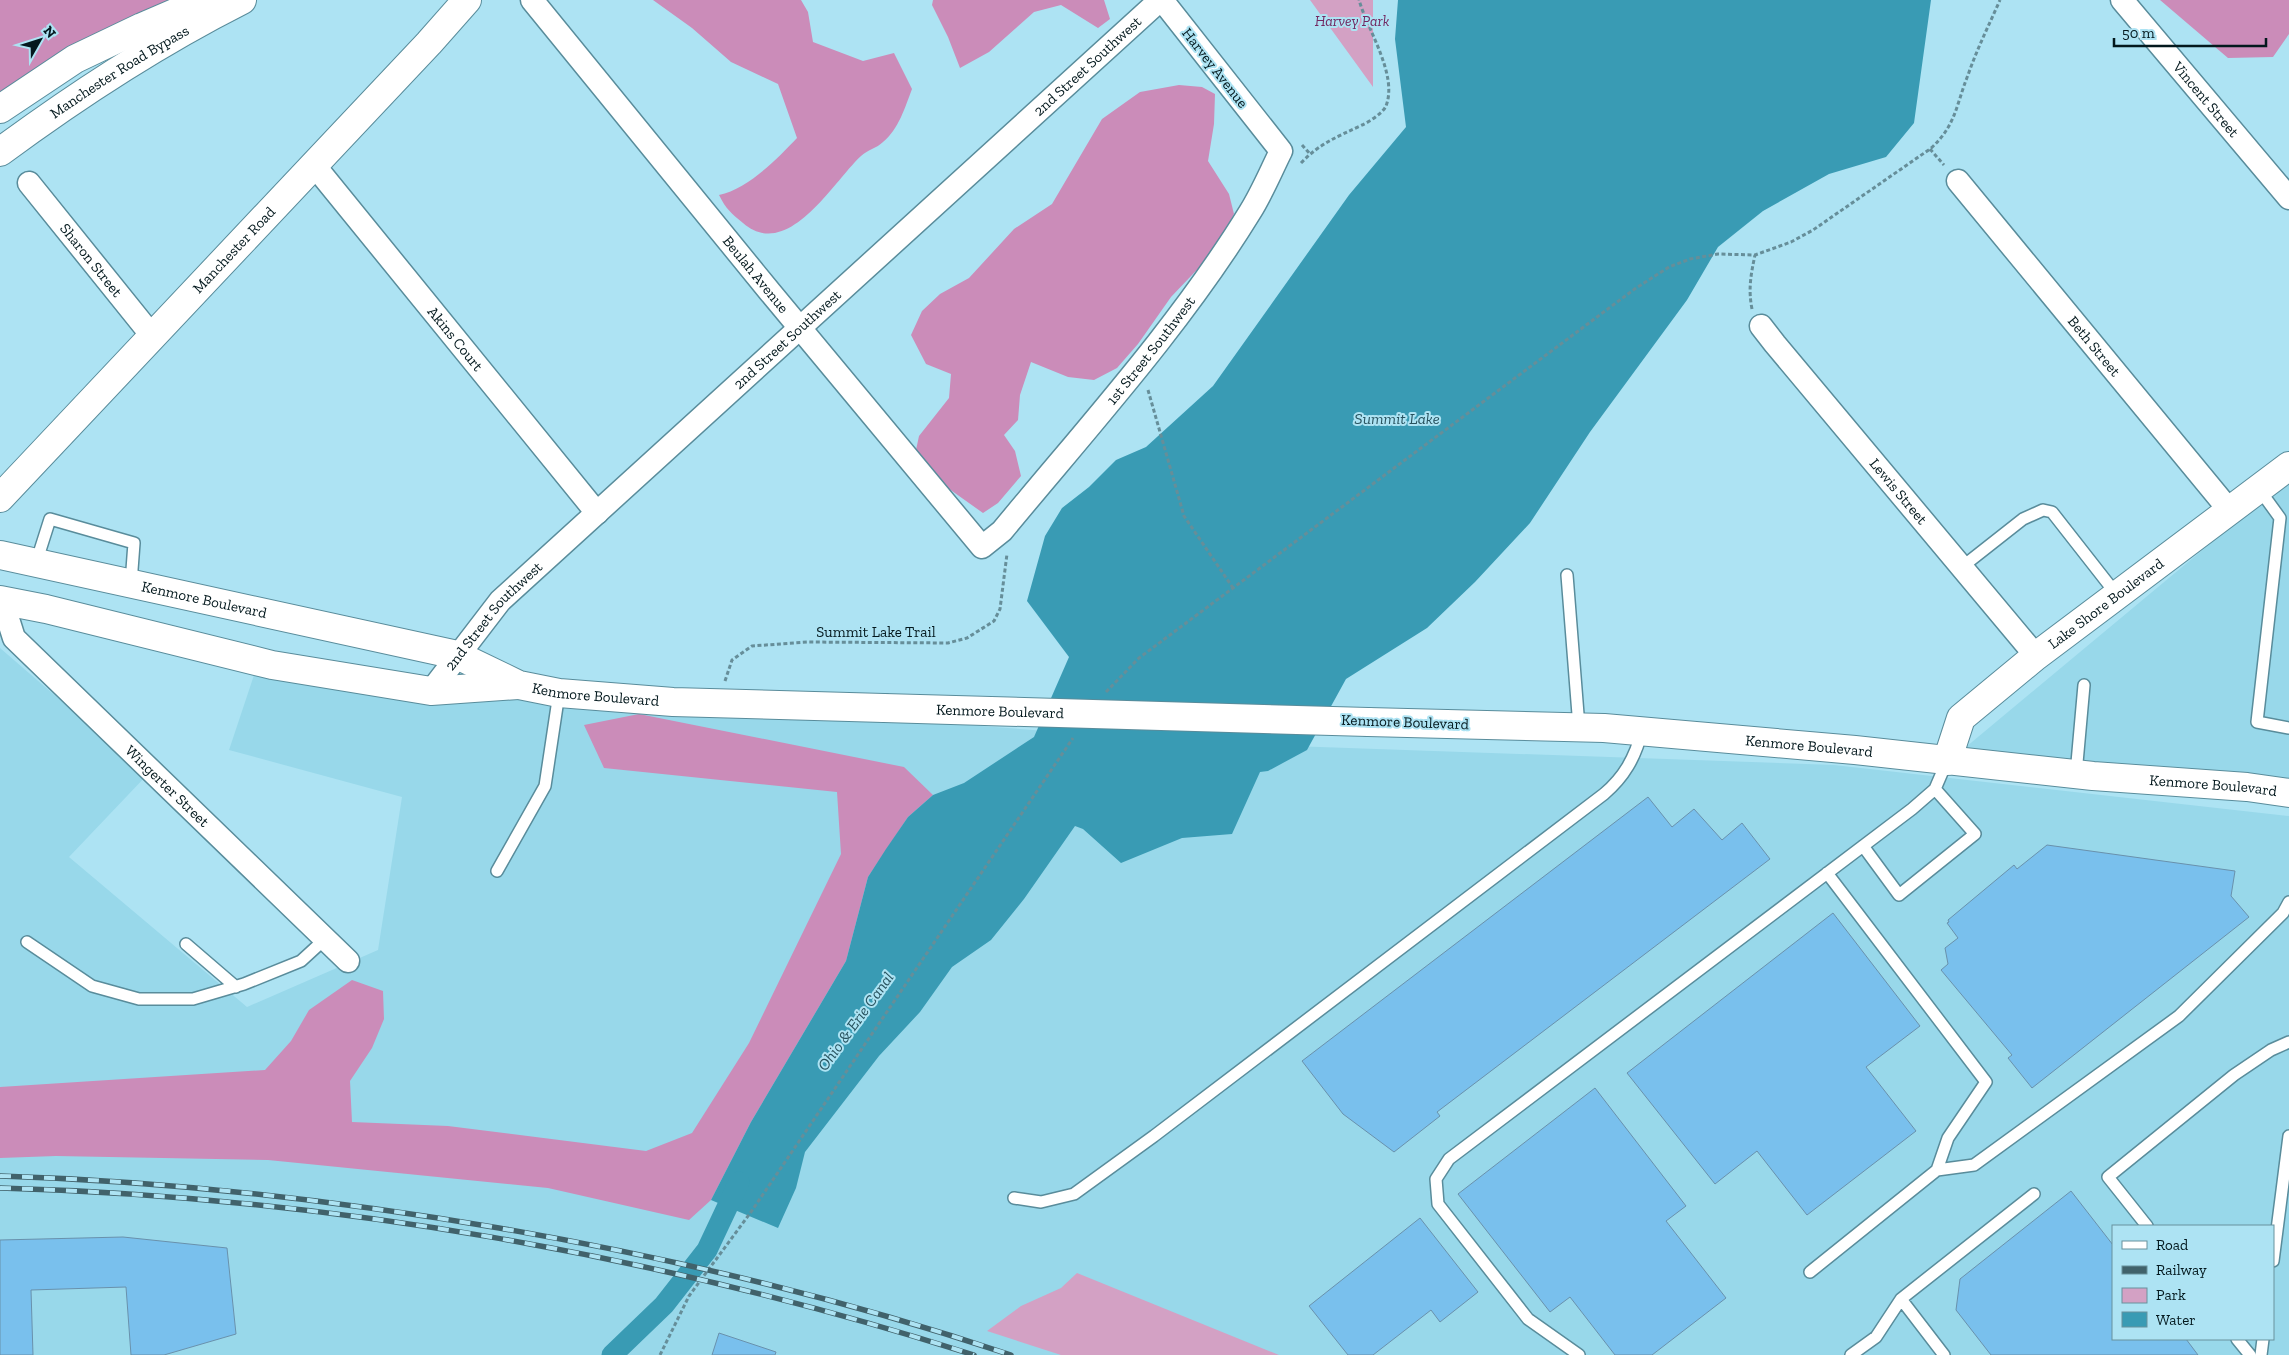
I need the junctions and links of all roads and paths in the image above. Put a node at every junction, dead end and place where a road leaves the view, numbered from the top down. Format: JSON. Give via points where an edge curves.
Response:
{"nodes":[{"id":1,"x":204,"y":0,"type":"edge"},
{"id":2,"x":242,"y":0,"type":"edge"},
{"id":3,"x":467,"y":0,"type":"edge"},
{"id":4,"x":532,"y":0,"type":"edge"},
{"id":5,"x":1161,"y":0,"type":"edge"},
{"id":6,"x":1359,"y":0,"type":"edge"},
{"id":7,"x":2000,"y":0,"type":"edge"},
{"id":8,"x":2122,"y":0,"type":"edge"},
{"id":9,"x":0,"y":110,"type":"edge"},
{"id":10,"x":1269,"y":136,"type":"joint"},
{"id":11,"x":1318,"y":146,"type":"dead end"},
{"id":12,"x":0,"y":152,"type":"edge"},
{"id":13,"x":314,"y":165,"type":"junction"},
{"id":14,"x":1958,"y":181,"type":"dead end"},
{"id":15,"x":29,"y":183,"type":"dead end"},
{"id":16,"x":2289,"y":198,"type":"edge"},
{"id":17,"x":1734,"y":253,"type":"dead end"},
{"id":18,"x":1755,"y":255,"type":"junction"},
{"id":19,"x":1761,"y":326,"type":"joint"},
{"id":20,"x":801,"y":328,"type":"junction"},
{"id":21,"x":153,"y":337,"type":"junction"},
{"id":22,"x":1148,"y":388,"type":"dead end"},
{"id":23,"x":2289,"y":466,"type":"edge"},
{"id":24,"x":2259,"y":489,"type":"junction"},
{"id":25,"x":0,"y":498,"type":"edge"},
{"id":26,"x":2230,"y":510,"type":"junction"},
{"id":27,"x":597,"y":513,"type":"junction"},
{"id":28,"x":982,"y":547,"type":"joint"},
{"id":29,"x":1007,"y":552,"type":"dead end"},
{"id":30,"x":0,"y":554,"type":"edge"},
{"id":31,"x":36,"y":564,"type":"junction"},
{"id":32,"x":1962,"y":567,"type":"junction"},
{"id":33,"x":1567,"y":575,"type":"dead end"},
{"id":34,"x":131,"y":585,"type":"junction"},
{"id":35,"x":1233,"y":588,"type":"dead end"},
{"id":36,"x":2117,"y":595,"type":"junction"},
{"id":37,"x":4,"y":601,"type":"edge"},
{"id":38,"x":457,"y":655,"type":"junction"},
{"id":39,"x":2036,"y":656,"type":"junction"},
{"id":40,"x":520,"y":685,"type":"junction"},
{"id":41,"x":2084,"y":685,"type":"dead end"},
{"id":42,"x":431,"y":691,"type":"junction"},
{"id":43,"x":559,"y":693,"type":"junction"},
{"id":44,"x":718,"y":703,"type":"junction"},
{"id":45,"x":1580,"y":727,"type":"junction"},
{"id":46,"x":2289,"y":728,"type":"edge"},
{"id":47,"x":1642,"y":732,"type":"junction"},
{"id":48,"x":1947,"y":761,"type":"junction"},
{"id":49,"x":2076,"y":774,"type":"junction"},
{"id":50,"x":1935,"y":789,"type":"junction"},
{"id":51,"x":2289,"y":793,"type":"edge"},
{"id":52,"x":1863,"y":846,"type":"junction"},
{"id":53,"x":497,"y":871,"type":"dead end"},
{"id":54,"x":1827,"y":873,"type":"junction"},
{"id":55,"x":2289,"y":902,"type":"edge"},
{"id":56,"x":325,"y":939,"type":"junction"},
{"id":57,"x":27,"y":942,"type":"dead end"},
{"id":58,"x":186,"y":944,"type":"dead end"},
{"id":59,"x":348,"y":961,"type":"dead end"},
{"id":60,"x":236,"y":986,"type":"junction"},
{"id":61,"x":2289,"y":1042,"type":"edge"},
{"id":62,"x":2289,"y":1136,"type":"edge"},
{"id":63,"x":1937,"y":1170,"type":"junction"},
{"id":64,"x":2034,"y":1194,"type":"dead end"},
{"id":65,"x":1014,"y":1198,"type":"dead end"},
{"id":66,"x":2147,"y":1225,"type":"edge"},
{"id":67,"x":2274,"y":1253,"type":"edge"},
{"id":68,"x":1810,"y":1272,"type":"dead end"},
{"id":69,"x":1901,"y":1299,"type":"junction"},
{"id":70,"x":2238,"y":1340,"type":"edge"},
{"id":71,"x":2263,"y":1340,"type":"edge"},
{"id":72,"x":665,"y":1348,"type":"dead end"},
{"id":73,"x":660,"y":1355,"type":"edge"},
{"id":74,"x":1579,"y":1355,"type":"edge"},
{"id":75,"x":1850,"y":1355,"type":"edge"},
{"id":76,"x":1944,"y":1355,"type":"edge"},
{"id":77,"x":2250,"y":1355,"type":"edge"},
{"id":78,"x":2261,"y":1355,"type":"edge"}],
"edges":[{"from":1,"to":9,"type":"main road","via":[[75,59]]},
{"from":2,"to":12,"type":"main road","name":"Manchester Road Bypass","via":[[157,45],[41,121]]},
{"from":3,"to":13,"type":"main road","name":"Manchester Road"},
{"from":4,"to":20,"type":"street","name":"Beulah Avenue"},
{"from":5,"to":10,"type":"street","name":"Harvey Avenue"},
{"from":5,"to":20,"type":"street","name":"2nd Street Southwest"},
{"from":6,"to":11,"type":"path","via":[[1385,67],[1389,88],[1385,108],[1367,123]]},
{"from":7,"to":18,"type":"path","via":[[1968,74],[1951,126],[1943,138],[1813,230]]},
{"from":8,"to":16,"type":"street","name":"Vincent Street"},
{"from":10,"to":28,"type":"street","name":"1st Street Southwest","via":[[1281,151],[1251,210],[1199,288],[1002,531]]},
{"from":13,"to":21,"type":"main road","name":"Manchester Road"},
{"from":13,"to":27,"type":"street","name":"Akins Court"},
{"from":14,"to":26,"type":"street","name":"Beth Street"},
{"from":15,"to":21,"type":"street","name":"Sharon Street"},
{"from":17,"to":18,"type":"path"},
{"from":18,"to":19,"type":"path","via":[[1749,294],[1752,310]]},
{"from":19,"to":32,"type":"street","name":"Lewis Street"},
{"from":20,"to":27,"type":"street","name":"2nd Street Southwest"},
{"from":20,"to":28,"type":"street","name":"Beulah Avenue"},
{"from":21,"to":25,"type":"main road","name":"Manchester Road"},
{"from":22,"to":35,"type":"path","via":[[1184,516]]},
{"from":23,"to":24,"type":"main road","name":"Lake Shore Boulevard"},
{"from":24,"to":26,"type":"main road","name":"Lake Shore Boulevard"},
{"from":24,"to":46,"type":"lane","via":[[2280,518],[2256,722]]},
{"from":26,"to":36,"type":"main road","name":"Lake Shore Boulevard"},
{"from":27,"to":38,"type":"street","name":"2nd Street Southwest","via":[[500,602]]},
{"from":29,"to":44,"type":"path","name":"Summit Lake Trail","via":[[1000,610],[994,621],[967,638],[948,644],[816,642],[752,646],[732,660]]},
{"from":30,"to":31,"type":"main road","name":"Kenmore Boulevard"},
{"from":31,"to":34,"type":"main road","name":"Kenmore Boulevard"},
{"from":31,"to":34,"type":"lane","via":[[50,519],[134,543]]},
{"from":32,"to":36,"type":"lane","via":[[2023,519],[2043,510],[2052,512]]},
{"from":32,"to":39,"type":"street","name":"Lewis Street"},
{"from":33,"to":45,"type":"lane"},
{"from":34,"to":38,"type":"main road","name":"Kenmore Boulevard"},
{"from":36,"to":39,"type":"main road","name":"Lake Shore Boulevard"},
{"from":37,"to":42,"type":"main road","name":"Kenmore Boulevard","via":[[272,664]]},
{"from":37,"to":56,"type":"street","name":"Wingerter Street","via":[[14,638]]},
{"from":38,"to":40,"type":"main road","name":"Kenmore Boulevard"},
{"from":38,"to":42,"type":"street","name":"2nd Street Southwest"},
{"from":39,"to":48,"type":"main road","name":"Lake Shore Boulevard","via":[[1961,718]]},
{"from":40,"to":42,"type":"main road","name":"Kenmore Boulevard"},
{"from":40,"to":43,"type":"main road","name":"Kenmore Boulevard"},
{"from":41,"to":49,"type":"lane"},
{"from":43,"to":44,"type":"main road","name":"Kenmore Boulevard"},
{"from":43,"to":53,"type":"lane","via":[[545,786]]},
{"from":44,"to":45,"type":"main road","name":"Kenmore Boulevard","bridge":true},
{"from":45,"to":47,"type":"main road","name":"Kenmore Boulevard"},
{"from":47,"to":48,"type":"main road","name":"Kenmore Boulevard"},
{"from":47,"to":65,"type":"lane","via":[[1637,753],[1619,781],[1604,794],[1154,1136],[1074,1194],[1041,1202]]},
{"from":48,"to":49,"type":"main road","name":"Kenmore Boulevard"},
{"from":48,"to":50,"type":"lane"},
{"from":49,"to":51,"type":"main road","name":"Kenmore Boulevard"},
{"from":50,"to":52,"type":"lane"},
{"from":50,"to":52,"type":"lane","via":[[1975,834],[1899,895]]},
{"from":52,"to":54,"type":"lane"},
{"from":54,"to":63,"type":"lane","via":[[1986,1082],[1948,1138]]},
{"from":54,"to":74,"type":"lane","via":[[1449,1159],[1436,1179],[1438,1204],[1528,1319]]},
{"from":55,"to":63,"type":"lane","via":[[2283,913],[2179,1016],[1974,1165]]},
{"from":56,"to":59,"type":"street","name":"Wingerter Street"},
{"from":56,"to":60,"type":"lane","via":[[301,961]]},
{"from":57,"to":60,"type":"lane","via":[[92,986],[138,998],[193,999]]},
{"from":58,"to":60,"type":"lane"},
{"from":61,"to":66,"type":"lane","via":[[2270,1050],[2234,1076],[2108,1177]]},
{"from":62,"to":67,"type":"lane"},
{"from":63,"to":68,"type":"lane"},
{"from":64,"to":69,"type":"lane"},
{"from":69,"to":75,"type":"lane","via":[[1876,1336]]},
{"from":69,"to":76,"type":"lane"},
{"from":70,"to":77,"type":"lane"},
{"from":71,"to":78,"type":"lane"},
{"from":72,"to":73,"type":"path"}]}
